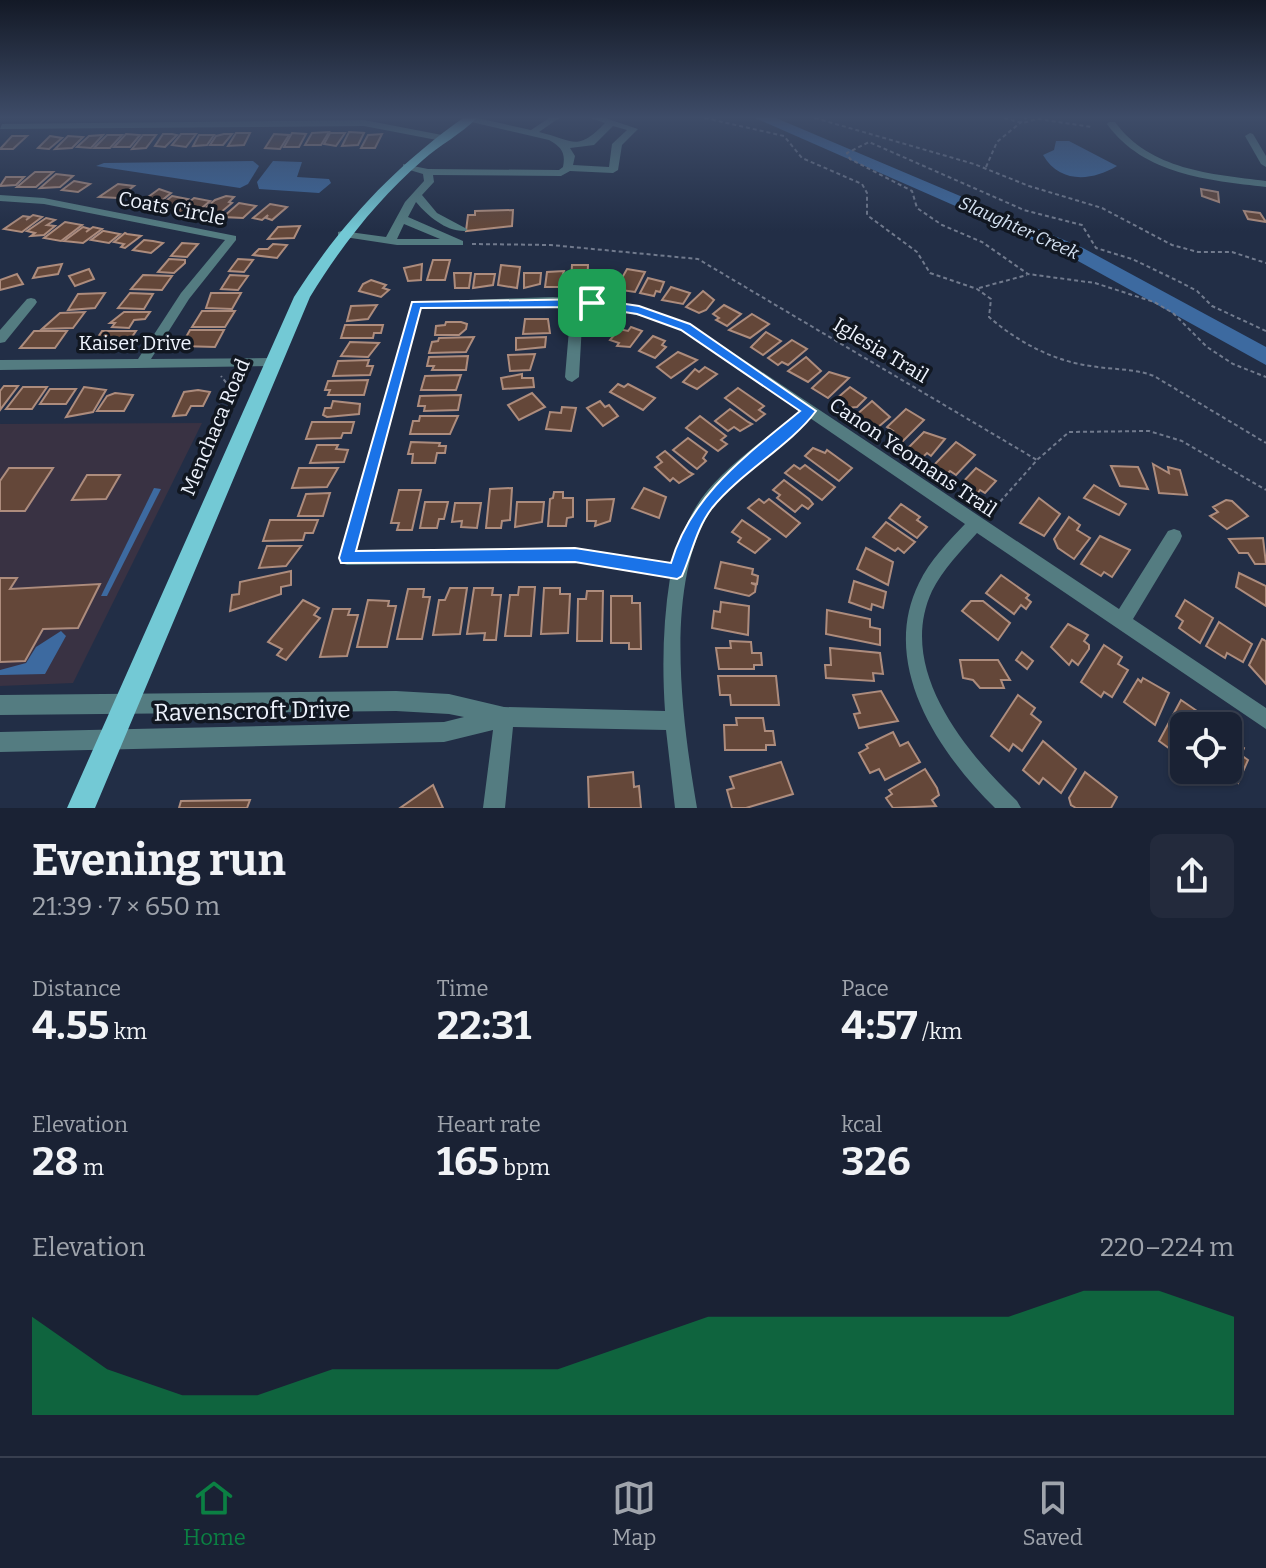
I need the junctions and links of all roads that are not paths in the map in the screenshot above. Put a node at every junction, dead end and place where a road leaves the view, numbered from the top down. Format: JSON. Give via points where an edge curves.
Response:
{"nodes":[{"id":1,"x":419,"y":156,"type":"edge"},
{"id":2,"x":570,"y":156,"type":"edge"},
{"id":3,"x":615,"y":156,"type":"edge"},
{"id":4,"x":1150,"y":156,"type":"edge"},
{"id":5,"x":406,"y":166,"type":"junction"},
{"id":6,"x":568,"y":168,"type":"junction"},
{"id":7,"x":428,"y":172,"type":"junction"},
{"id":8,"x":1266,"y":184,"type":"edge"},
{"id":9,"x":416,"y":195,"type":"junction"},
{"id":10,"x":0,"y":198,"type":"edge"},
{"id":11,"x":466,"y":217,"type":"dead end"},
{"id":12,"x":403,"y":219,"type":"junction"},
{"id":13,"x":462,"y":229,"type":"junction"},
{"id":14,"x":342,"y":234,"type":"junction"},
{"id":15,"x":390,"y":241,"type":"junction"},
{"id":16,"x":459,"y":243,"type":"junction"},
{"id":17,"x":31,"y":302,"type":"dead end"},
{"id":18,"x":577,"y":303,"type":"junction"},
{"id":19,"x":0,"y":339,"type":"edge"},
{"id":20,"x":142,"y":363,"type":"junction"},
{"id":21,"x":271,"y":363,"type":"junction"},
{"id":22,"x":0,"y":365,"type":"edge"},
{"id":23,"x":572,"y":377,"type":"dead end"},
{"id":24,"x":809,"y":411,"type":"junction"},
{"id":25,"x":981,"y":520,"type":"junction"},
{"id":26,"x":1174,"y":536,"type":"dead end"},
{"id":27,"x":677,"y":571,"type":"junction"},
{"id":28,"x":1121,"y":622,"type":"junction"},
{"id":29,"x":127,"y":703,"type":"junction"},
{"id":30,"x":0,"y":705,"type":"edge"},
{"id":31,"x":504,"y":717,"type":"junction"},
{"id":32,"x":1266,"y":719,"type":"edge"},
{"id":33,"x":677,"y":721,"type":"junction"},
{"id":34,"x":111,"y":740,"type":"junction"},
{"id":35,"x":0,"y":742,"type":"edge"},
{"id":36,"x":81,"y":808,"type":"edge"},
{"id":37,"x":494,"y":808,"type":"edge"},
{"id":38,"x":686,"y":808,"type":"edge"},
{"id":39,"x":1010,"y":808,"type":"edge"}],
"edges":[{"from":1,"to":5,"type":"main road","name":"Menchaca Road"},
{"from":2,"to":6,"type":"street"},
{"from":3,"to":6,"type":"street","via":[[613,170]]},
{"from":4,"to":8,"type":"street","via":[[1210,177]]},
{"from":5,"to":7,"type":"street"},
{"from":5,"to":14,"type":"main road","name":"Menchaca Road"},
{"from":6,"to":7,"type":"street","via":[[561,173]]},
{"from":7,"to":9,"type":"street","via":[[429,182]]},
{"from":9,"to":12,"type":"street"},
{"from":9,"to":13,"type":"street","via":[[433,215]]},
{"from":10,"to":20,"type":"street","name":"Coats Circle","via":[[44,201],[232,238],[185,296]]},
{"from":11,"to":13,"type":"street"},
{"from":12,"to":15,"type":"street"},
{"from":12,"to":16,"type":"street"},
{"from":13,"to":16,"type":"street"},
{"from":14,"to":15,"type":"street"},
{"from":14,"to":21,"type":"main road","name":"Menchaca Road","via":[[302,297]]},
{"from":15,"to":16,"type":"street"},
{"from":17,"to":19,"type":"street"},
{"from":18,"to":23,"type":"street"},
{"from":18,"to":24,"type":"street","name":"Canon Yeomans Trail","via":[[624,306],[686,327]]},
{"from":18,"to":27,"type":"street","name":"Canon Yeomans Trail","via":[[416,305],[347,558],[575,555]]},
{"from":20,"to":21,"type":"street","name":"Kaiser Drive"},
{"from":20,"to":22,"type":"street","name":"Kaiser Drive"},
{"from":21,"to":29,"type":"main road","name":"Menchaca Road"},
{"from":24,"to":25,"type":"street","name":"Canon Yeomans Trail"},
{"from":24,"to":27,"type":"street","via":[[704,507]]},
{"from":25,"to":28,"type":"street","name":"Canon Yeomans Trail"},
{"from":25,"to":39,"type":"street","via":[[937,569],[920,600],[917,652],[930,702],[957,753]]},
{"from":26,"to":28,"type":"street"},
{"from":27,"to":33,"type":"street"},
{"from":28,"to":32,"type":"street","name":"Canon Yeomans Trail"},
{"from":29,"to":30,"type":"street","name":"Ravenscroft Drive"},
{"from":29,"to":31,"type":"street","name":"Ravenscroft Drive","via":[[396,701],[449,704]]},
{"from":29,"to":34,"type":"main road","name":"Menchaca Road"},
{"from":31,"to":33,"type":"street","name":"Ravenscroft Drive"},
{"from":31,"to":34,"type":"street","name":"Ravenscroft Drive","via":[[444,732]]},
{"from":31,"to":37,"type":"street"},
{"from":33,"to":38,"type":"street"},
{"from":34,"to":35,"type":"street","name":"Ravenscroft Drive"},
{"from":34,"to":36,"type":"main road","name":"Menchaca Road"}]}
